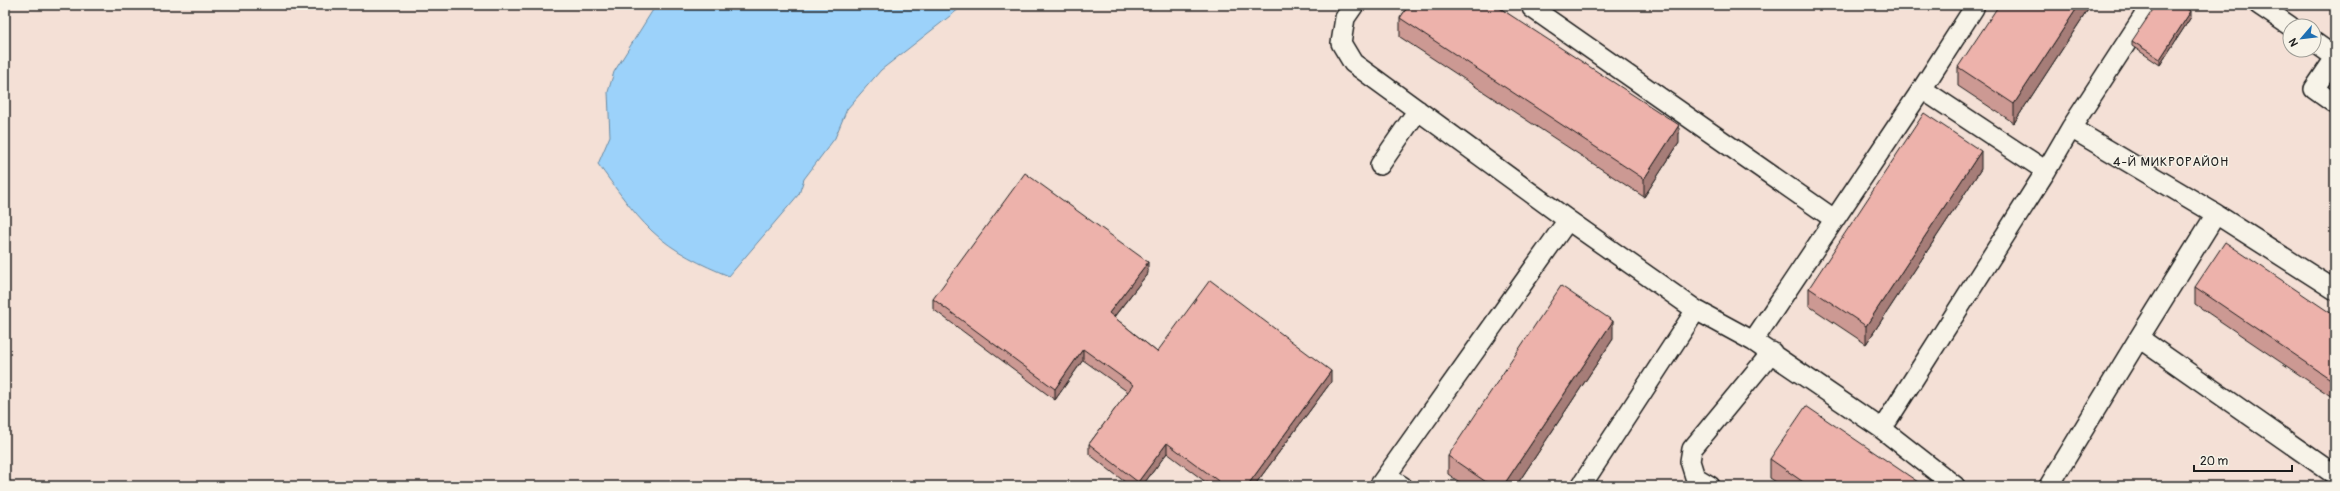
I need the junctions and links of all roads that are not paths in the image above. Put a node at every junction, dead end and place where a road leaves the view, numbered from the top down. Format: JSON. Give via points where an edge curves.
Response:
{"nodes":[{"id":1,"x":1354,"y":5,"type":"edge"},
{"id":2,"x":1534,"y":5,"type":"edge"},
{"id":3,"x":1970,"y":5,"type":"edge"},
{"id":4,"x":2151,"y":5,"type":"edge"},
{"id":5,"x":2259,"y":5,"type":"edge"},
{"id":6,"x":2282,"y":21,"type":"edge"},
{"id":7,"x":2322,"y":48,"type":"edge"},
{"id":8,"x":2335,"y":57,"type":"edge"},
{"id":9,"x":1922,"y":89,"type":"junction"},
{"id":10,"x":2335,"y":104,"type":"edge"},
{"id":11,"x":1418,"y":110,"type":"junction"},
{"id":12,"x":2071,"y":128,"type":"junction"},
{"id":13,"x":1380,"y":166,"type":"dead end"},
{"id":14,"x":2046,"y":171,"type":"junction"},
{"id":15,"x":2216,"y":214,"type":"junction"},
{"id":16,"x":1834,"y":219,"type":"junction"},
{"id":17,"x":1568,"y":220,"type":"junction"},
{"id":18,"x":2335,"y":290,"type":"edge"},
{"id":19,"x":1696,"y":310,"type":"junction"},
{"id":20,"x":2139,"y":338,"type":"junction"},
{"id":21,"x":1753,"y":341,"type":"junction"},
{"id":22,"x":1772,"y":352,"type":"junction"},
{"id":23,"x":1882,"y":429,"type":"junction"},
{"id":24,"x":2335,"y":475,"type":"edge"},
{"id":25,"x":1382,"y":481,"type":"edge"},
{"id":26,"x":1402,"y":486,"type":"edge"},
{"id":27,"x":1581,"y":486,"type":"edge"},
{"id":28,"x":1710,"y":486,"type":"edge"},
{"id":29,"x":1955,"y":486,"type":"edge"},
{"id":30,"x":2049,"y":486,"type":"edge"}],
"edges":[{"from":1,"to":11,"type":"lane","via":[[1345,18],[1341,42],[1353,63]]},
{"from":2,"to":16,"type":"lane","via":[[1532,8]]},
{"from":3,"to":9,"type":"lane","via":[[1974,8]]},
{"from":4,"to":12,"type":"lane"},
{"from":5,"to":6,"type":"lane"},
{"from":7,"to":8,"type":"lane"},
{"from":8,"to":10,"type":"lane","via":[[2314,89]]},
{"from":9,"to":14,"type":"lane"},
{"from":9,"to":16,"type":"lane"},
{"from":11,"to":13,"type":"lane"},
{"from":11,"to":17,"type":"lane"},
{"from":12,"to":14,"type":"lane"},
{"from":12,"to":15,"type":"lane"},
{"from":14,"to":23,"type":"lane"},
{"from":15,"to":18,"type":"lane"},
{"from":15,"to":20,"type":"lane"},
{"from":16,"to":21,"type":"lane"},
{"from":17,"to":19,"type":"lane"},
{"from":17,"to":25,"type":"lane"},
{"from":19,"to":21,"type":"lane"},
{"from":19,"to":27,"type":"lane"},
{"from":20,"to":24,"type":"lane"},
{"from":20,"to":30,"type":"lane"},
{"from":21,"to":22,"type":"lane"},
{"from":22,"to":23,"type":"lane"},
{"from":22,"to":28,"type":"lane","via":[[1692,449],[1690,461],[1695,477]]},
{"from":23,"to":29,"type":"lane"},
{"from":25,"to":26,"type":"lane"}]}
